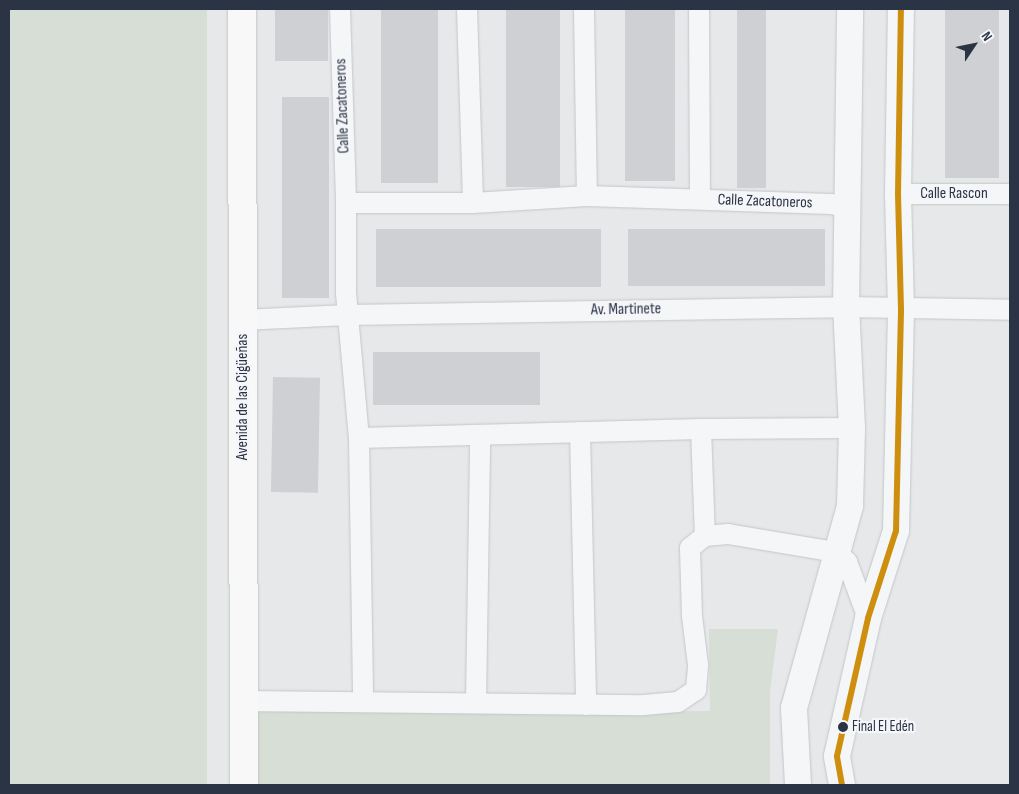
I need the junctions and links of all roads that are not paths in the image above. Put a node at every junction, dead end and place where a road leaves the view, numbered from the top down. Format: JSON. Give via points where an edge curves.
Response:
{"nodes":[{"id":1,"x":242,"y":9,"type":"edge"},
{"id":2,"x":340,"y":9,"type":"edge"},
{"id":3,"x":466,"y":9,"type":"edge"},
{"id":4,"x":584,"y":9,"type":"edge"},
{"id":5,"x":699,"y":9,"type":"edge"},
{"id":6,"x":850,"y":9,"type":"edge"},
{"id":7,"x":901,"y":9,"type":"edge"},
{"id":8,"x":898,"y":194,"type":"junction"},
{"id":9,"x":1010,"y":194,"type":"edge"},
{"id":10,"x":588,"y":196,"type":"junction"},
{"id":11,"x":700,"y":200,"type":"junction"},
{"id":12,"x":346,"y":203,"type":"junction"},
{"id":13,"x":472,"y":203,"type":"junction"},
{"id":14,"x":840,"y":206,"type":"junction"},
{"id":15,"x":846,"y":307,"type":"junction"},
{"id":16,"x":901,"y":310,"type":"junction"},
{"id":17,"x":1010,"y":310,"type":"edge"},
{"id":18,"x":347,"y":315,"type":"junction"},
{"id":19,"x":242,"y":320,"type":"junction"},
{"id":20,"x":852,"y":428,"type":"junction"},
{"id":21,"x":701,"y":429,"type":"junction"},
{"id":22,"x":580,"y":432,"type":"junction"},
{"id":23,"x":480,"y":436,"type":"junction"},
{"id":24,"x":359,"y":438,"type":"junction"},
{"id":25,"x":705,"y":536,"type":"junction"},
{"id":26,"x":836,"y":552,"type":"junction"},
{"id":27,"x":868,"y":618,"type":"junction"},
{"id":28,"x":244,"y":701,"type":"junction"},
{"id":29,"x":363,"y":702,"type":"junction"},
{"id":30,"x":476,"y":703,"type":"junction"},
{"id":31,"x":586,"y":705,"type":"junction"},
{"id":32,"x":244,"y":785,"type":"edge"},
{"id":33,"x":798,"y":785,"type":"edge"},
{"id":34,"x":842,"y":785,"type":"edge"}],
"edges":[{"from":1,"to":19,"type":"main road","name":"Avenida de las Cigüeñas"},
{"from":2,"to":12,"type":"street","name":"Calle Zacatoneros"},
{"from":3,"to":13,"type":"street"},
{"from":4,"to":10,"type":"street"},
{"from":5,"to":11,"type":"street","name":"Calle Zacatoneros"},
{"from":6,"to":14,"type":"street"},
{"from":7,"to":8,"type":"street"},
{"from":8,"to":9,"type":"street","name":"Calle Rascon"},
{"from":8,"to":16,"type":"street"},
{"from":10,"to":11,"type":"street","name":"Calle Zacatoneros"},
{"from":10,"to":13,"type":"street","name":"Calle Zacatoneros"},
{"from":11,"to":14,"type":"street","name":"Calle Zacatoneros"},
{"from":12,"to":13,"type":"street","name":"Calle Zacatoneros"},
{"from":12,"to":18,"type":"street","name":"Calle Zacatoneros"},
{"from":14,"to":15,"type":"street"},
{"from":15,"to":16,"type":"street","name":"Av. Martinete"},
{"from":15,"to":18,"type":"street","name":"Av. Martinete"},
{"from":15,"to":20,"type":"street"},
{"from":16,"to":17,"type":"street","name":"Av. Martinete"},
{"from":16,"to":27,"type":"street","via":[[896,531]]},
{"from":18,"to":19,"type":"street","name":"Av. Martinete"},
{"from":18,"to":24,"type":"street","name":"Calle Zacatoneros"},
{"from":19,"to":28,"type":"main road","name":"Avenida de las Cigüeñas"},
{"from":20,"to":21,"type":"street"},
{"from":20,"to":26,"type":"street","via":[[850,506]]},
{"from":21,"to":22,"type":"street"},
{"from":21,"to":25,"type":"street"},
{"from":22,"to":23,"type":"street"},
{"from":22,"to":31,"type":"street"},
{"from":23,"to":24,"type":"street"},
{"from":23,"to":30,"type":"street"},
{"from":24,"to":29,"type":"street","name":"Calle Zacatoneros"},
{"from":25,"to":26,"type":"street","via":[[728,534]]},
{"from":25,"to":31,"type":"street","via":[[690,548],[692,616],[698,665],[696,690],[678,702]]},
{"from":26,"to":27,"type":"street","via":[[847,562]]},
{"from":26,"to":33,"type":"street","via":[[794,708]]},
{"from":27,"to":34,"type":"street","via":[[837,756]]},
{"from":28,"to":29,"type":"street"},
{"from":28,"to":32,"type":"main road","name":"Avenida de las Cigüeñas"},
{"from":29,"to":30,"type":"street"},
{"from":30,"to":31,"type":"street"}]}
